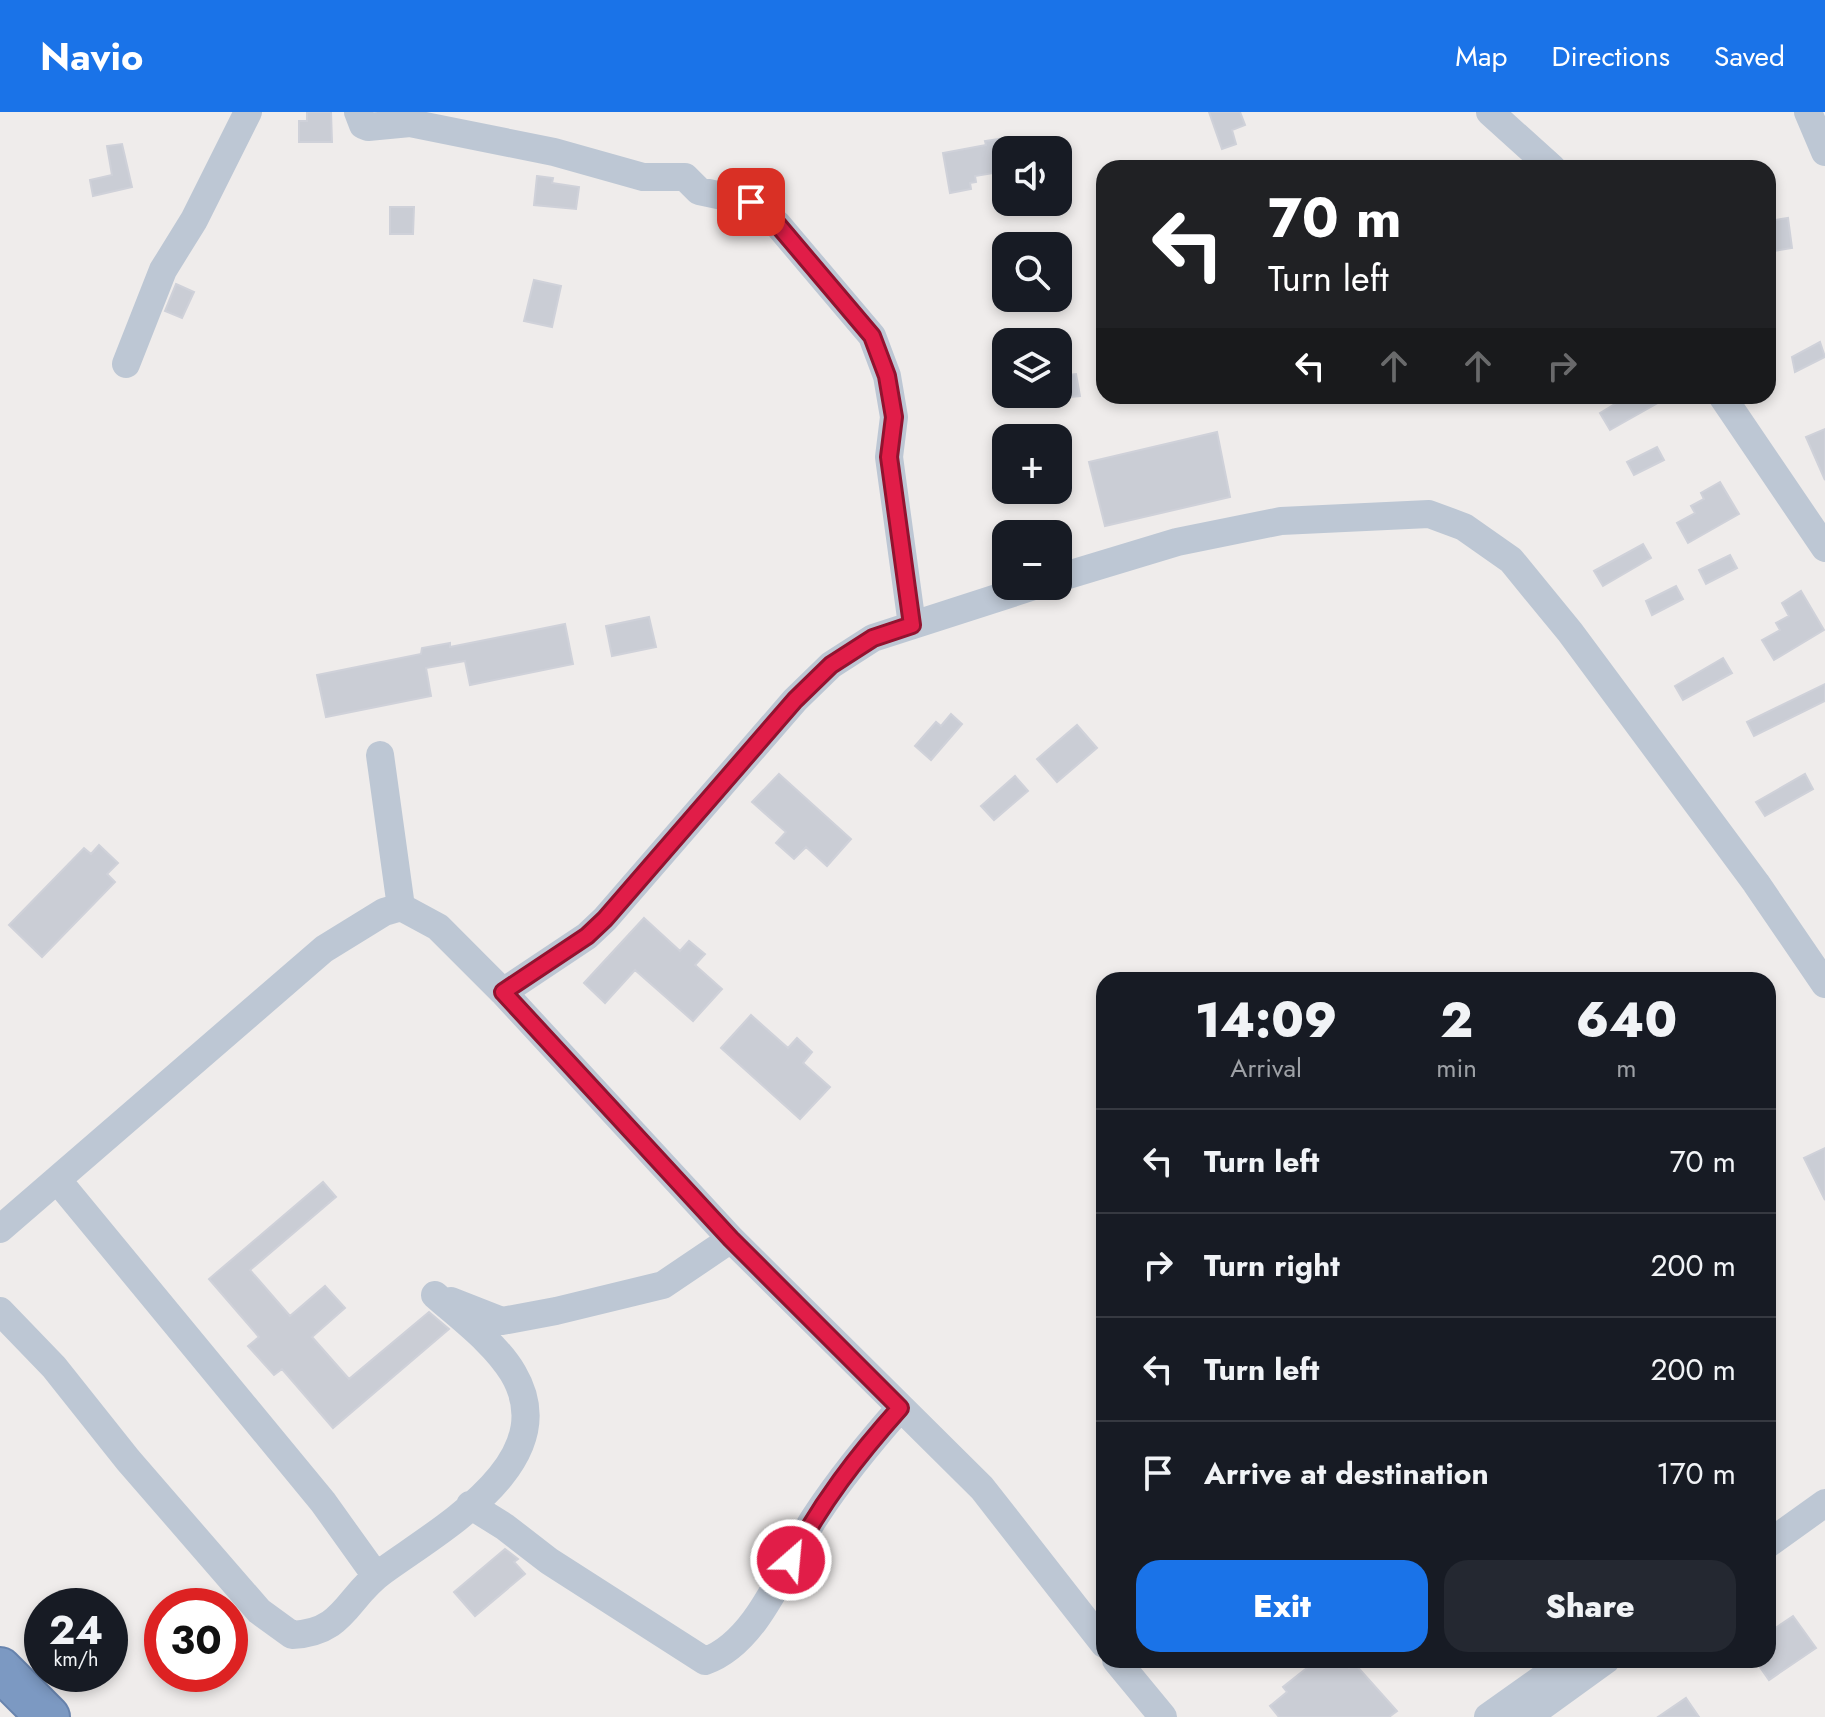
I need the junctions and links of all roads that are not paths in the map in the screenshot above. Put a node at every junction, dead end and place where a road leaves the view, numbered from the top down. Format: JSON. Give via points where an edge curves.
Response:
{"nodes":[{"id":1,"x":248,"y":112,"type":"edge"},
{"id":2,"x":358,"y":112,"type":"edge"},
{"id":3,"x":1490,"y":112,"type":"edge"},
{"id":4,"x":1808,"y":112,"type":"edge"},
{"id":5,"x":1825,"y":152,"type":"edge"},
{"id":6,"x":1543,"y":160,"type":"edge"},
{"id":7,"x":126,"y":364,"type":"dead end"},
{"id":8,"x":1727,"y":404,"type":"edge"},
{"id":9,"x":1825,"y":548,"type":"edge"},
{"id":10,"x":1072,"y":574,"type":"edge"},
{"id":11,"x":992,"y":599,"type":"edge"},
{"id":12,"x":912,"y":625,"type":"junction"},
{"id":13,"x":380,"y":755,"type":"dead end"},
{"id":14,"x":401,"y":907,"type":"junction"},
{"id":15,"x":1825,"y":984,"type":"edge"},
{"id":16,"x":503,"y":992,"type":"junction"},
{"id":17,"x":59,"y":1182,"type":"junction"},
{"id":18,"x":0,"y":1229,"type":"edge"},
{"id":19,"x":731,"y":1239,"type":"junction"},
{"id":20,"x":0,"y":1311,"type":"edge"},
{"id":21,"x":900,"y":1408,"type":"junction"},
{"id":22,"x":1825,"y":1480,"type":"edge"},
{"id":23,"x":1825,"y":1503,"type":"edge"},
{"id":24,"x":470,"y":1505,"type":"junction"},
{"id":25,"x":1776,"y":1515,"type":"edge"},
{"id":26,"x":1776,"y":1538,"type":"edge"},
{"id":27,"x":376,"y":1576,"type":"junction"},
{"id":28,"x":1096,"y":1634,"type":"edge"},
{"id":29,"x":1123,"y":1668,"type":"edge"},
{"id":30,"x":1557,"y":1668,"type":"edge"},
{"id":31,"x":1595,"y":1668,"type":"edge"},
{"id":32,"x":0,"y":1669,"type":"edge"},
{"id":33,"x":48,"y":1717,"type":"edge"},
{"id":34,"x":1163,"y":1717,"type":"edge"},
{"id":35,"x":1488,"y":1717,"type":"edge"},
{"id":36,"x":1527,"y":1717,"type":"edge"}],
"edges":[{"from":1,"to":7,"type":"street","via":[[163,270]]},
{"from":2,"to":12,"type":"street","via":[[368,127],[410,123],[579,157],[643,177],[685,177],[699,191],[751,202],[778,225],[872,336],[887,376],[894,417],[889,457]]},
{"from":3,"to":6,"type":"street"},
{"from":4,"to":5,"type":"street"},
{"from":8,"to":9,"type":"street"},
{"from":10,"to":15,"type":"street","via":[[1177,542],[1281,521],[1429,514],[1464,527],[1511,560],[1570,632]]},
{"from":11,"to":12,"type":"street"},
{"from":12,"to":16,"type":"street","via":[[873,638],[831,665],[605,919]]},
{"from":13,"to":14,"type":"street"},
{"from":14,"to":16,"type":"street","via":[[438,927]]},
{"from":14,"to":17,"type":"street","via":[[324,949]]},
{"from":16,"to":19,"type":"street"},
{"from":17,"to":18,"type":"street"},
{"from":17,"to":27,"type":"street","via":[[323,1502]]},
{"from":19,"to":21,"type":"street"},
{"from":19,"to":24,"type":"street","via":[[663,1285],[502,1321],[435,1295],[512,1370],[521,1388],[523,1444],[512,1463]]},
{"from":20,"to":27,"type":"street","via":[[272,1622],[292,1635],[324,1629],[338,1621]]},
{"from":21,"to":24,"type":"street","via":[[853,1461],[780,1582],[740,1636],[723,1655],[705,1661]]},
{"from":21,"to":28,"type":"street","via":[[982,1488]]},
{"from":22,"to":25,"type":"street"},
{"from":23,"to":26,"type":"street"},
{"from":24,"to":27,"type":"street"},
{"from":29,"to":34,"type":"street"},
{"from":30,"to":35,"type":"street"},
{"from":31,"to":36,"type":"street"},
{"from":32,"to":33,"type":"highway"}]}
